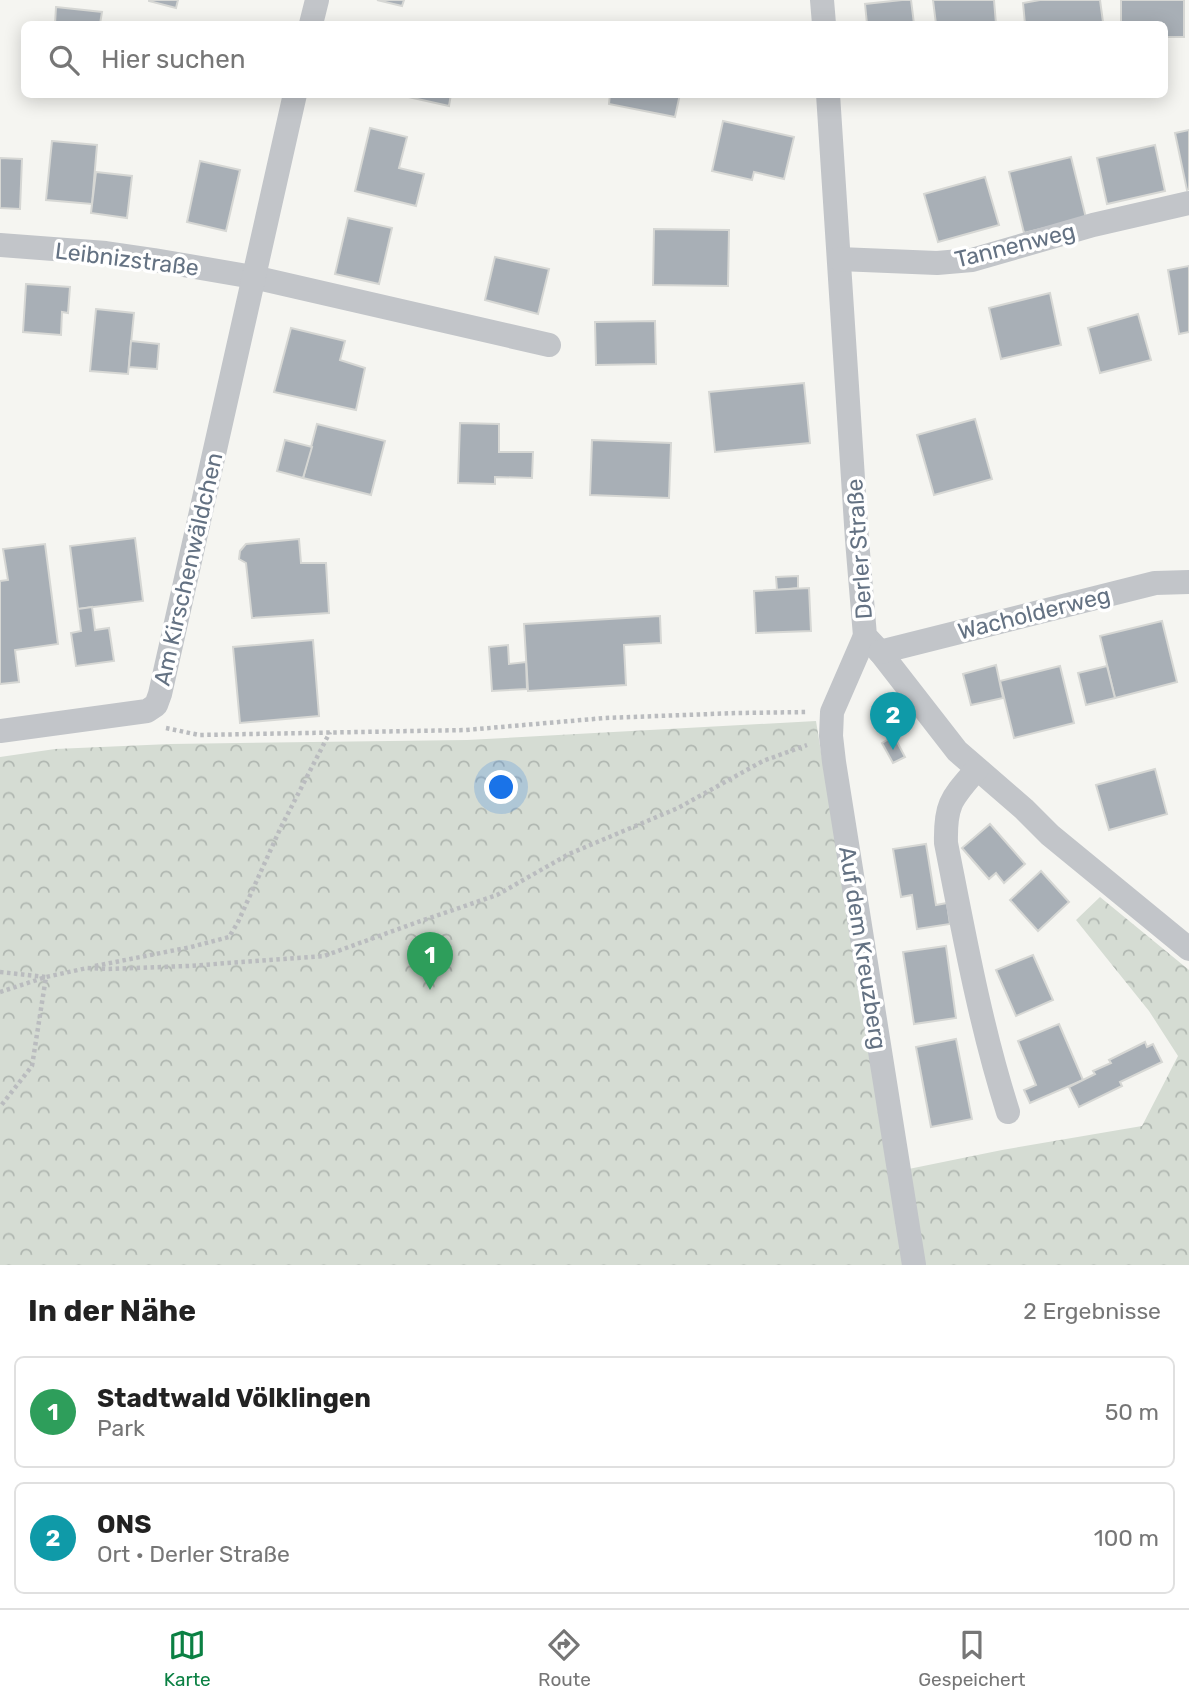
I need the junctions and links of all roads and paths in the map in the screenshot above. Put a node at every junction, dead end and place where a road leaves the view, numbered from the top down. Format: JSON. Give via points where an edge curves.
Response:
{"nodes":[{"id":1,"x":317,"y":0,"type":"edge"},
{"id":2,"x":822,"y":0,"type":"edge"},
{"id":3,"x":312,"y":21,"type":"edge"},
{"id":4,"x":824,"y":21,"type":"edge"},
{"id":5,"x":294,"y":98,"type":"edge"},
{"id":6,"x":828,"y":98,"type":"edge"},
{"id":7,"x":1189,"y":203,"type":"edge"},
{"id":8,"x":0,"y":245,"type":"edge"},
{"id":9,"x":839,"y":259,"type":"junction"},
{"id":10,"x":253,"y":277,"type":"junction"},
{"id":11,"x":549,"y":345,"type":"dead end"},
{"id":12,"x":1189,"y":582,"type":"edge"},
{"id":13,"x":872,"y":644,"type":"junction"},
{"id":14,"x":148,"y":711,"type":"junction"},
{"id":15,"x":832,"y":724,"type":"junction"},
{"id":16,"x":0,"y":731,"type":"edge"},
{"id":17,"x":330,"y":732,"type":"junction"},
{"id":18,"x":977,"y":769,"type":"junction"},
{"id":19,"x":1189,"y":949,"type":"edge"},
{"id":20,"x":87,"y":968,"type":"junction"},
{"id":21,"x":0,"y":972,"type":"edge"},
{"id":22,"x":46,"y":977,"type":"junction"},
{"id":23,"x":0,"y":992,"type":"edge"},
{"id":24,"x":0,"y":1107,"type":"edge"},
{"id":25,"x":1008,"y":1112,"type":"dead end"},
{"id":26,"x":914,"y":1265,"type":"edge"}],
"edges":[{"from":1,"to":3,"type":"street"},
{"from":2,"to":4,"type":"street"},
{"from":5,"to":10,"type":"street","name":"Am Kirschenwäldchen"},
{"from":6,"to":9,"type":"street","name":"Derler Straße"},
{"from":7,"to":9,"type":"street","name":"Tannenweg","via":[[972,260]]},
{"from":8,"to":10,"type":"street","name":"Leibnizstraße","via":[[106,253]]},
{"from":9,"to":13,"type":"street","name":"Derler Straße"},
{"from":10,"to":11,"type":"street"},
{"from":10,"to":14,"type":"street","name":"Am Kirschenwäldchen","via":[[160,694]]},
{"from":12,"to":13,"type":"street","name":"Wacholderweg","via":[[1155,583]]},
{"from":13,"to":15,"type":"street"},
{"from":13,"to":18,"type":"street","name":"Derler Straße","via":[[957,751]]},
{"from":14,"to":16,"type":"street","name":"Am Kirschenwäldchen"},
{"from":14,"to":17,"type":"path","via":[[170,730],[199,734]]},
{"from":15,"to":17,"type":"path","via":[[737,713],[466,730]]},
{"from":15,"to":20,"type":"path","via":[[678,808],[569,854],[497,895],[324,956]]},
{"from":15,"to":26,"type":"street","name":"Auf dem Kreuzberg","via":[[840,803]]},
{"from":17,"to":20,"type":"path","via":[[229,937]]},
{"from":18,"to":19,"type":"street","name":"Derler Straße"},
{"from":18,"to":25,"type":"street","via":[[949,806],[946,843],[987,1041]]},
{"from":20,"to":22,"type":"path"},
{"from":21,"to":22,"type":"path"},
{"from":22,"to":23,"type":"path"},
{"from":22,"to":24,"type":"path","via":[[32,1066]]}]}
